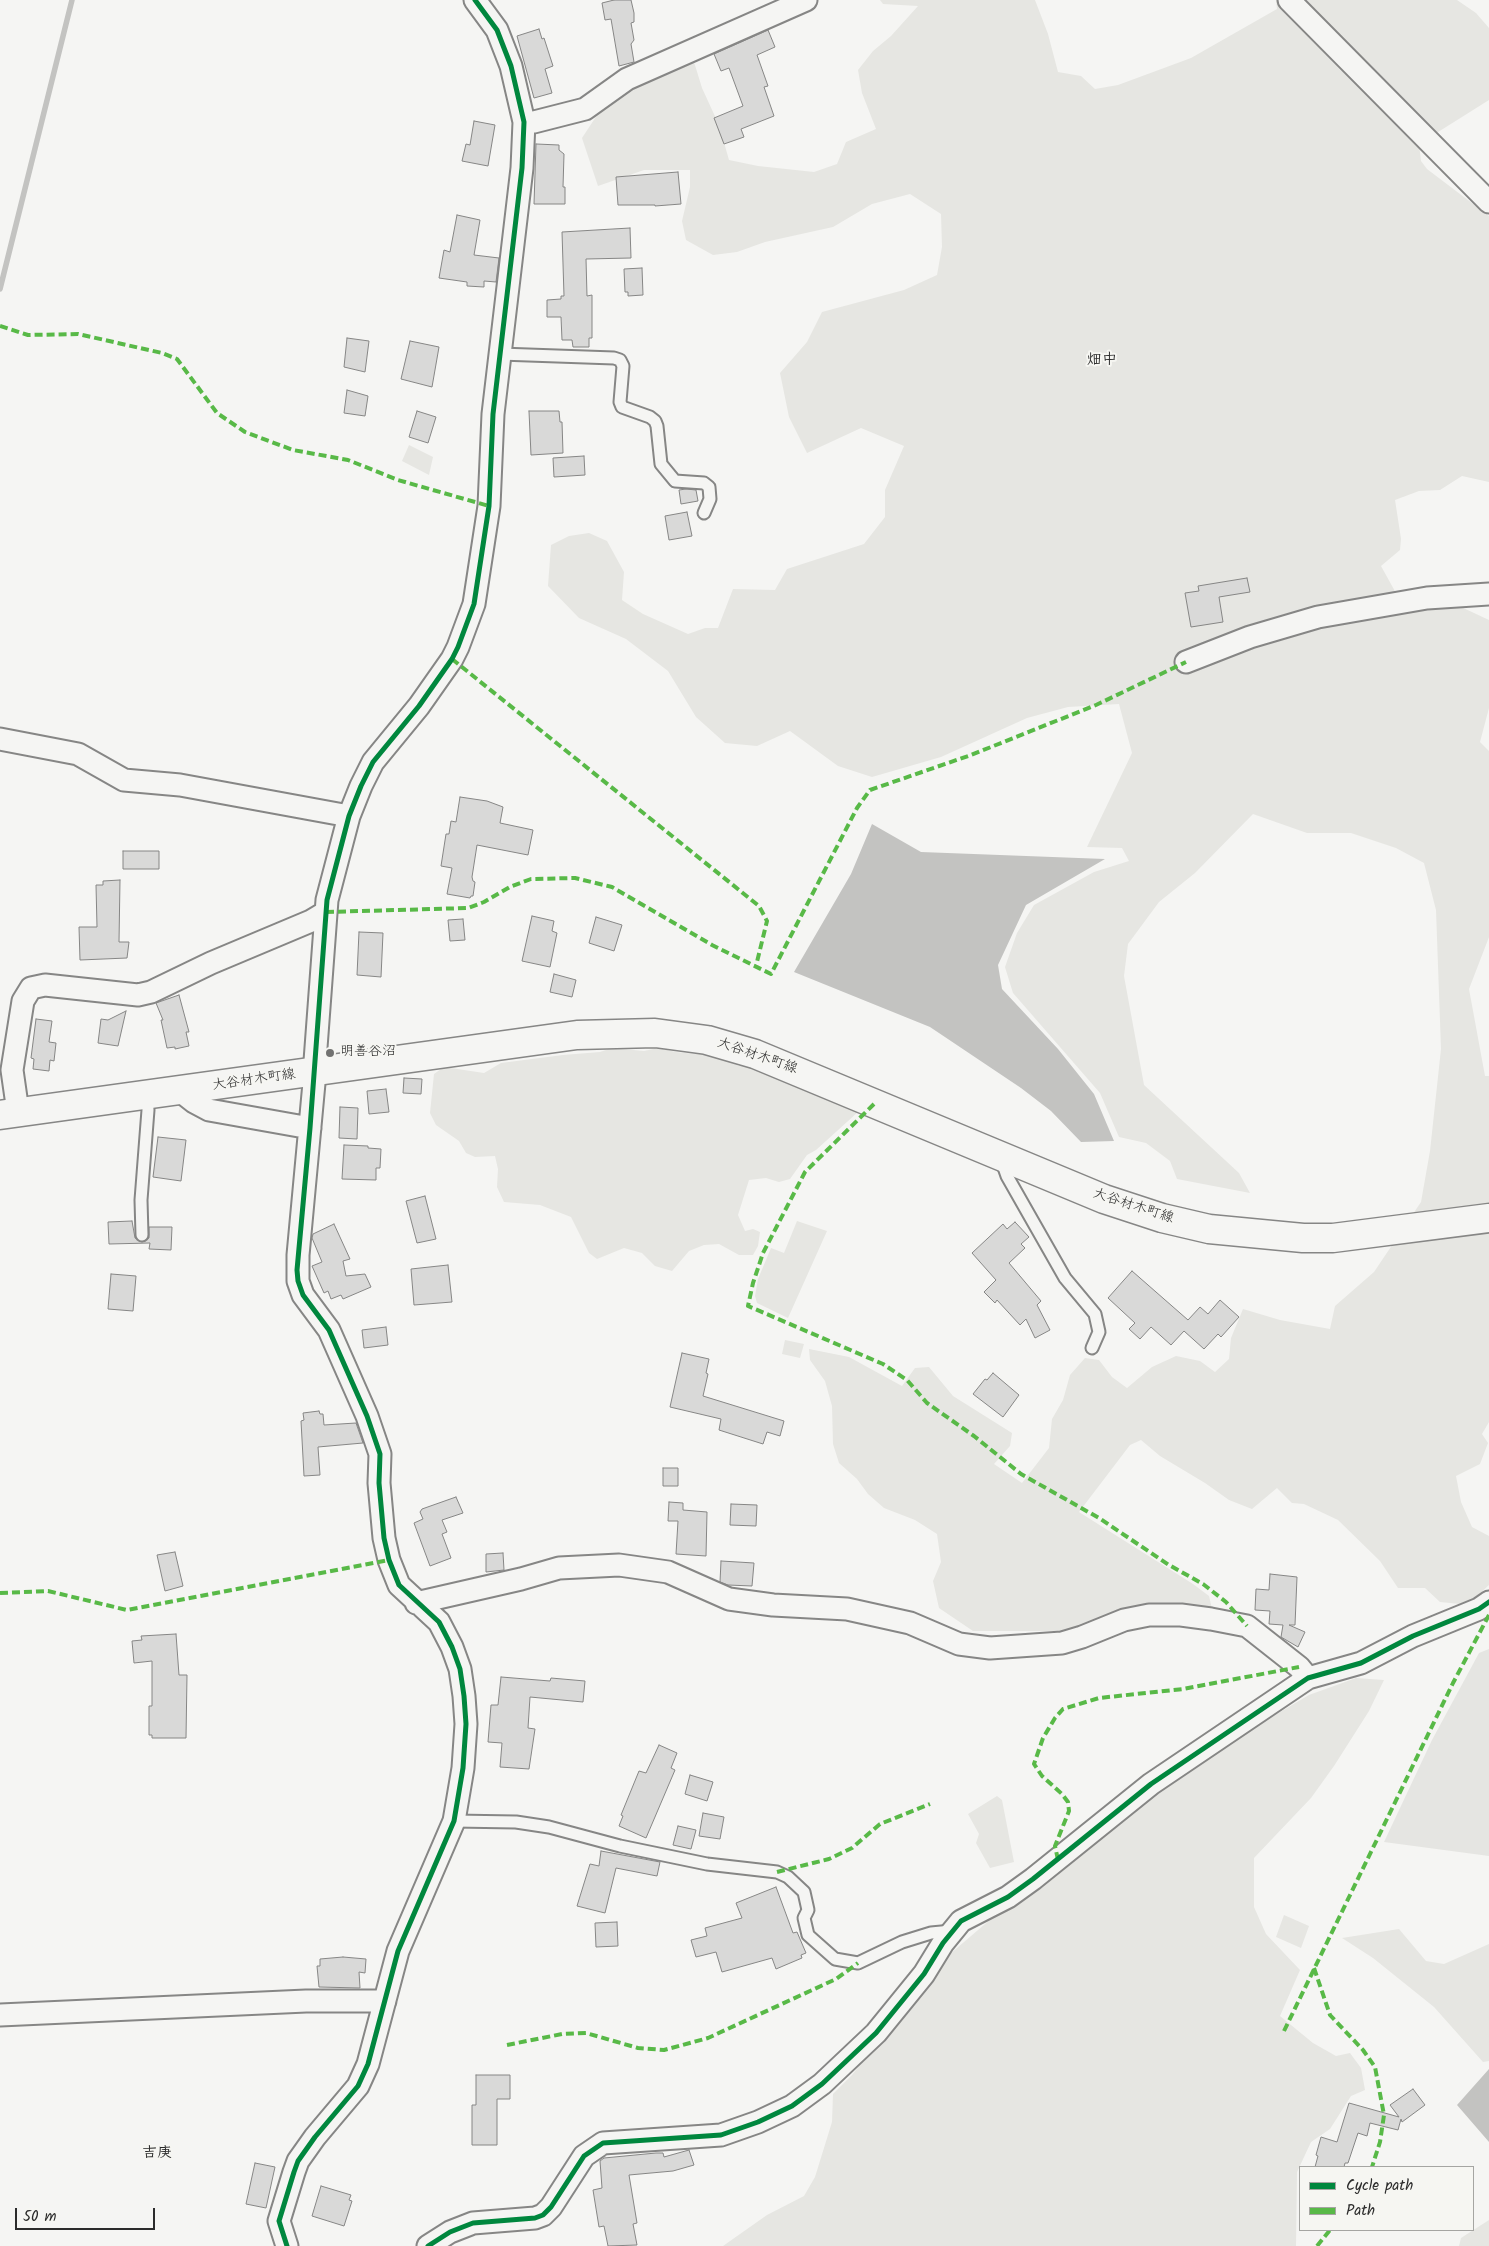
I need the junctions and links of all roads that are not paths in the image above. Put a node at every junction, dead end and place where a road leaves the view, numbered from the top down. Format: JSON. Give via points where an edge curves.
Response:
{"nodes":[{"id":1,"x":475,"y":0,"type":"edge"},
{"id":2,"x":806,"y":0,"type":"edge"},
{"id":3,"x":1289,"y":0,"type":"edge"},
{"id":4,"x":524,"y":122,"type":"junction"},
{"id":5,"x":1489,"y":202,"type":"edge"},
{"id":6,"x":500,"y":354,"type":"junction"},
{"id":7,"x":704,"y":512,"type":"dead end"},
{"id":8,"x":1489,"y":594,"type":"edge"},
{"id":9,"x":1186,"y":662,"type":"dead end"},
{"id":10,"x":0,"y":739,"type":"edge"},
{"id":11,"x":349,"y":816,"type":"junction"},
{"id":12,"x":326,"y":912,"type":"junction"},
{"id":13,"x":315,"y":1062,"type":"dead end"},
{"id":14,"x":314,"y":1084,"type":"dead end"},
{"id":15,"x":180,"y":1091,"type":"junction"},
{"id":16,"x":147,"y":1094,"type":"junction"},
{"id":17,"x":9,"y":1114,"type":"edge"},
{"id":18,"x":310,"y":1128,"type":"junction"},
{"id":19,"x":1000,"y":1156,"type":"junction"},
{"id":20,"x":1489,"y":1218,"type":"edge"},
{"id":21,"x":142,"y":1235,"type":"dead end"},
{"id":22,"x":1092,"y":1348,"type":"dead end"},
{"id":23,"x":1489,"y":1602,"type":"edge"},
{"id":24,"x":416,"y":1603,"type":"junction"},
{"id":25,"x":1308,"y":1678,"type":"junction"},
{"id":26,"x":454,"y":1821,"type":"junction"},
{"id":27,"x":952,"y":1931,"type":"junction"},
{"id":28,"x":384,"y":2001,"type":"junction"},
{"id":29,"x":0,"y":2015,"type":"edge"},
{"id":30,"x":287,"y":2246,"type":"edge"},
{"id":31,"x":428,"y":2246,"type":"edge"}],
"edges":[{"from":1,"to":4,"type":"street","via":[[497,30],[511,66]]},
{"from":2,"to":4,"type":"street","via":[[627,79],[585,109]]},
{"from":3,"to":5,"type":"street"},
{"from":4,"to":6,"type":"street","via":[[522,168]]},
{"from":6,"to":7,"type":"lane","via":[[620,360],[623,366],[622,407],[650,417],[658,426],[662,464],[676,481],[704,482],[709,487],[710,499]]},
{"from":6,"to":11,"type":"street","via":[[489,506],[474,604],[452,660],[373,762]]},
{"from":8,"to":9,"type":"street","via":[[1427,598],[1318,617],[1250,637]]},
{"from":10,"to":11,"type":"street","via":[[78,754],[124,780],[180,785]]},
{"from":11,"to":12,"type":"street"},
{"from":12,"to":13,"type":"street"},
{"from":12,"to":17,"type":"street","via":[[138,996],[45,985],[31,988],[22,1001]]},
{"from":14,"to":18,"type":"street"},
{"from":15,"to":16,"type":"main road","name":"大谷材木町線"},
{"from":15,"to":18,"type":"street","via":[[209,1110]]},
{"from":15,"to":19,"type":"main road","name":"大谷材木町線","via":[[577,1035],[655,1033],[707,1040],[755,1054]]},
{"from":16,"to":17,"type":"main road","name":"大谷材木町線"},
{"from":16,"to":21,"type":"lane"},
{"from":18,"to":24,"type":"street","via":[[298,1281],[303,1295],[327,1326],[367,1416],[380,1454],[380,1492],[389,1560],[399,1585]]},
{"from":19,"to":20,"type":"main road","name":"大谷材木町線","via":[[1104,1199],[1162,1218],[1253,1235],[1333,1238]]},
{"from":19,"to":22,"type":"lane","via":[[1007,1176],[1065,1278],[1095,1314],[1099,1332]]},
{"from":23,"to":25,"type":"street","via":[[1413,1636],[1361,1664]]},
{"from":24,"to":25,"type":"street","via":[[559,1568],[618,1565],[668,1572],[729,1599],[847,1609],[910,1623],[959,1644],[990,1648],[1062,1643],[1124,1620],[1150,1615],[1211,1619],[1246,1626],[1299,1667]]},
{"from":24,"to":26,"type":"street","via":[[438,1622],[460,1669],[466,1724]]},
{"from":25,"to":27,"type":"street","via":[[1150,1784],[1058,1860],[1008,1897],[961,1921]]},
{"from":26,"to":27,"type":"lane","via":[[516,1822],[549,1827],[707,1864],[777,1872],[788,1877],[804,1892],[808,1935],[835,1959],[858,1963],[902,1942],[931,1933]]},
{"from":26,"to":28,"type":"street","via":[[398,1950]]},
{"from":27,"to":31,"type":"street","via":[[924,1974],[876,2033],[822,2084],[792,2106],[721,2135],[603,2143],[584,2156],[544,2215],[473,2223]]},
{"from":28,"to":29,"type":"street","via":[[306,2001]]},
{"from":28,"to":30,"type":"street","via":[[368,2064],[358,2086],[298,2161],[279,2221]]}]}
